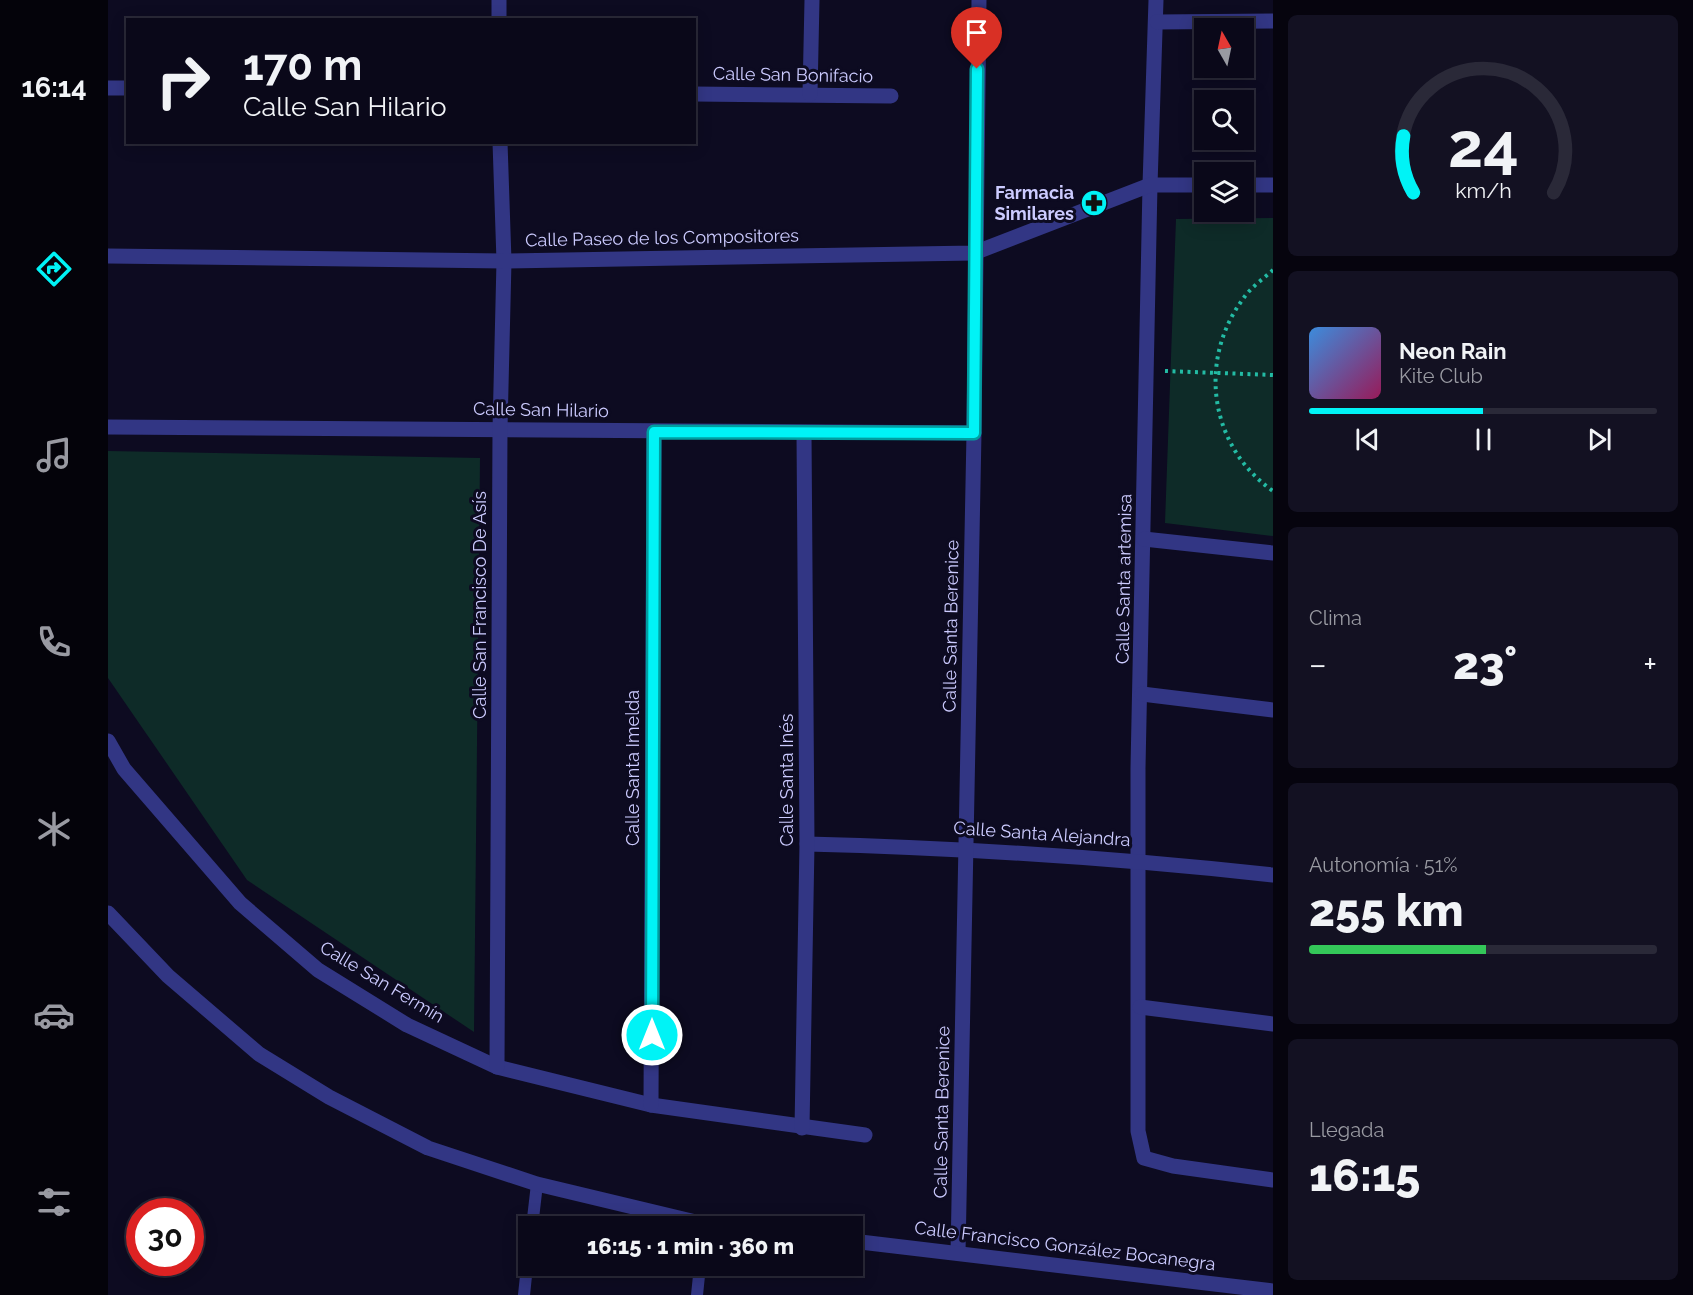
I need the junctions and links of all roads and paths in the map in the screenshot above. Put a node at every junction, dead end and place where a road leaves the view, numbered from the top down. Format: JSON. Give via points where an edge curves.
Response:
{"nodes":[{"id":1,"x":498,"y":0,"type":"edge"},
{"id":2,"x":812,"y":0,"type":"edge"},
{"id":3,"x":979,"y":0,"type":"edge"},
{"id":4,"x":1156,"y":0,"type":"edge"},
{"id":5,"x":499,"y":18,"type":"edge"},
{"id":6,"x":1273,"y":21,"type":"edge"},
{"id":7,"x":1157,"y":22,"type":"junction"},
{"id":8,"x":108,"y":88,"type":"edge"},
{"id":9,"x":126,"y":88,"type":"edge"},
{"id":10,"x":696,"y":94,"type":"edge"},
{"id":11,"x":810,"y":94,"type":"junction"},
{"id":12,"x":891,"y":96,"type":"dead end"},
{"id":13,"x":500,"y":144,"type":"edge"},
{"id":14,"x":1150,"y":185,"type":"junction"},
{"id":15,"x":1194,"y":185,"type":"edge"},
{"id":16,"x":1254,"y":185,"type":"edge"},
{"id":17,"x":1273,"y":185,"type":"edge"},
{"id":18,"x":975,"y":253,"type":"junction"},
{"id":19,"x":108,"y":256,"type":"edge"},
{"id":20,"x":504,"y":261,"type":"junction"},
{"id":21,"x":1273,"y":270,"type":"edge"},
{"id":22,"x":1147,"y":370,"type":"junction"},
{"id":23,"x":1215,"y":373,"type":"junction"},
{"id":24,"x":1273,"y":375,"type":"edge"},
{"id":25,"x":108,"y":427,"type":"edge"},
{"id":26,"x":500,"y":429,"type":"junction"},
{"id":27,"x":654,"y":432,"type":"junction"},
{"id":28,"x":804,"y":433,"type":"junction"},
{"id":29,"x":974,"y":433,"type":"junction"},
{"id":30,"x":1273,"y":491,"type":"edge"},
{"id":31,"x":1144,"y":539,"type":"junction"},
{"id":32,"x":1273,"y":553,"type":"edge"},
{"id":33,"x":1142,"y":694,"type":"junction"},
{"id":34,"x":1273,"y":710,"type":"edge"},
{"id":35,"x":108,"y":741,"type":"edge"},
{"id":36,"x":807,"y":844,"type":"junction"},
{"id":37,"x":967,"y":848,"type":"junction"},
{"id":38,"x":1138,"y":860,"type":"junction"},
{"id":39,"x":1273,"y":875,"type":"edge"},
{"id":40,"x":108,"y":913,"type":"edge"},
{"id":41,"x":1140,"y":1007,"type":"junction"},
{"id":42,"x":1273,"y":1024,"type":"edge"},
{"id":43,"x":497,"y":1067,"type":"junction"},
{"id":44,"x":651,"y":1105,"type":"junction"},
{"id":45,"x":802,"y":1128,"type":"junction"},
{"id":46,"x":865,"y":1135,"type":"dead end"},
{"id":47,"x":1273,"y":1180,"type":"edge"},
{"id":48,"x":537,"y":1184,"type":"junction"},
{"id":49,"x":533,"y":1216,"type":"edge"},
{"id":50,"x":667,"y":1216,"type":"edge"},
{"id":51,"x":863,"y":1241,"type":"edge"},
{"id":52,"x":958,"y":1253,"type":"junction"},
{"id":53,"x":526,"y":1276,"type":"edge"},
{"id":54,"x":699,"y":1276,"type":"edge"},
{"id":55,"x":1273,"y":1292,"type":"edge"},
{"id":56,"x":524,"y":1295,"type":"edge"},
{"id":57,"x":696,"y":1295,"type":"edge"}],
"edges":[{"from":1,"to":5,"type":"street"},
{"from":2,"to":11,"type":"street"},
{"from":3,"to":18,"type":"street","name":"Calle Santa Berenice"},
{"from":4,"to":7,"type":"street","name":"Calle Santa artemisa"},
{"from":6,"to":7,"type":"street"},
{"from":7,"to":14,"type":"street","name":"Calle Santa artemisa"},
{"from":8,"to":9,"type":"street"},
{"from":10,"to":11,"type":"street","name":"Calle San Bonifacio"},
{"from":11,"to":12,"type":"street","name":"Calle San Bonifacio"},
{"from":13,"to":20,"type":"street","name":"Calle San Francisco De Asís"},
{"from":14,"to":15,"type":"street","name":"Calle Paseo de los Compositores"},
{"from":14,"to":18,"type":"street","name":"Calle Paseo de los Compositores"},
{"from":14,"to":22,"type":"street","name":"Calle Santa artemisa"},
{"from":16,"to":17,"type":"street"},
{"from":18,"to":20,"type":"street","name":"Calle Paseo de los Compositores"},
{"from":18,"to":29,"type":"street","name":"Calle Santa Berenice"},
{"from":19,"to":20,"type":"street","name":"Calle Paseo de los Compositores"},
{"from":20,"to":26,"type":"street","name":"Calle San Francisco De Asís"},
{"from":21,"to":23,"type":"path","via":[[1243,298],[1233,315],[1223,333]]},
{"from":22,"to":23,"type":"path"},
{"from":22,"to":31,"type":"street","name":"Calle Santa artemisa"},
{"from":23,"to":24,"type":"path"},
{"from":23,"to":30,"type":"path","via":[[1216,403],[1225,432],[1239,459]]},
{"from":25,"to":26,"type":"street","name":"Calle San Hilario"},
{"from":26,"to":27,"type":"street","name":"Calle San Hilario"},
{"from":26,"to":43,"type":"street","name":"Calle San Francisco De Asís"},
{"from":27,"to":28,"type":"street","name":"Calle San Hilario"},
{"from":27,"to":44,"type":"street","name":"Calle Santa Imelda"},
{"from":28,"to":29,"type":"street","name":"Calle San Hilario"},
{"from":28,"to":36,"type":"street","name":"Calle Santa Inés"},
{"from":29,"to":37,"type":"street","name":"Calle Santa Berenice"},
{"from":31,"to":32,"type":"street"},
{"from":31,"to":33,"type":"street","name":"Calle Santa artemisa"},
{"from":33,"to":34,"type":"street"},
{"from":33,"to":38,"type":"street","name":"Calle Santa artemisa"},
{"from":35,"to":43,"type":"street","name":"Calle San Fermín","via":[[124,769],[240,903],[318,970],[406,1025]]},
{"from":36,"to":37,"type":"street","name":"Calle Santa Alejandra"},
{"from":36,"to":45,"type":"street","name":"Calle Santa Inés"},
{"from":37,"to":38,"type":"street","name":"Calle Santa Alejandra"},
{"from":37,"to":52,"type":"street","name":"Calle Santa Berenice"},
{"from":38,"to":39,"type":"street","name":"Calle Santa Alejandra"},
{"from":38,"to":41,"type":"street","name":"Calle Santa artemisa"},
{"from":40,"to":48,"type":"street","via":[[168,976],[260,1054],[329,1097],[428,1148]]},
{"from":41,"to":42,"type":"street"},
{"from":41,"to":47,"type":"street","name":"Calle Santa artemisa","via":[[1138,1131],[1144,1158],[1173,1166]]},
{"from":43,"to":44,"type":"street","name":"Calle San Fermín"},
{"from":44,"to":45,"type":"street","name":"Calle San Fermín"},
{"from":45,"to":46,"type":"street","name":"Calle San Fermín"},
{"from":48,"to":49,"type":"lane"},
{"from":48,"to":50,"type":"street"},
{"from":51,"to":52,"type":"street","name":"Calle Francisco González Bocanegra"},
{"from":52,"to":55,"type":"street","name":"Calle Francisco González Bocanegra"},
{"from":53,"to":56,"type":"lane"},
{"from":54,"to":57,"type":"lane"}]}
